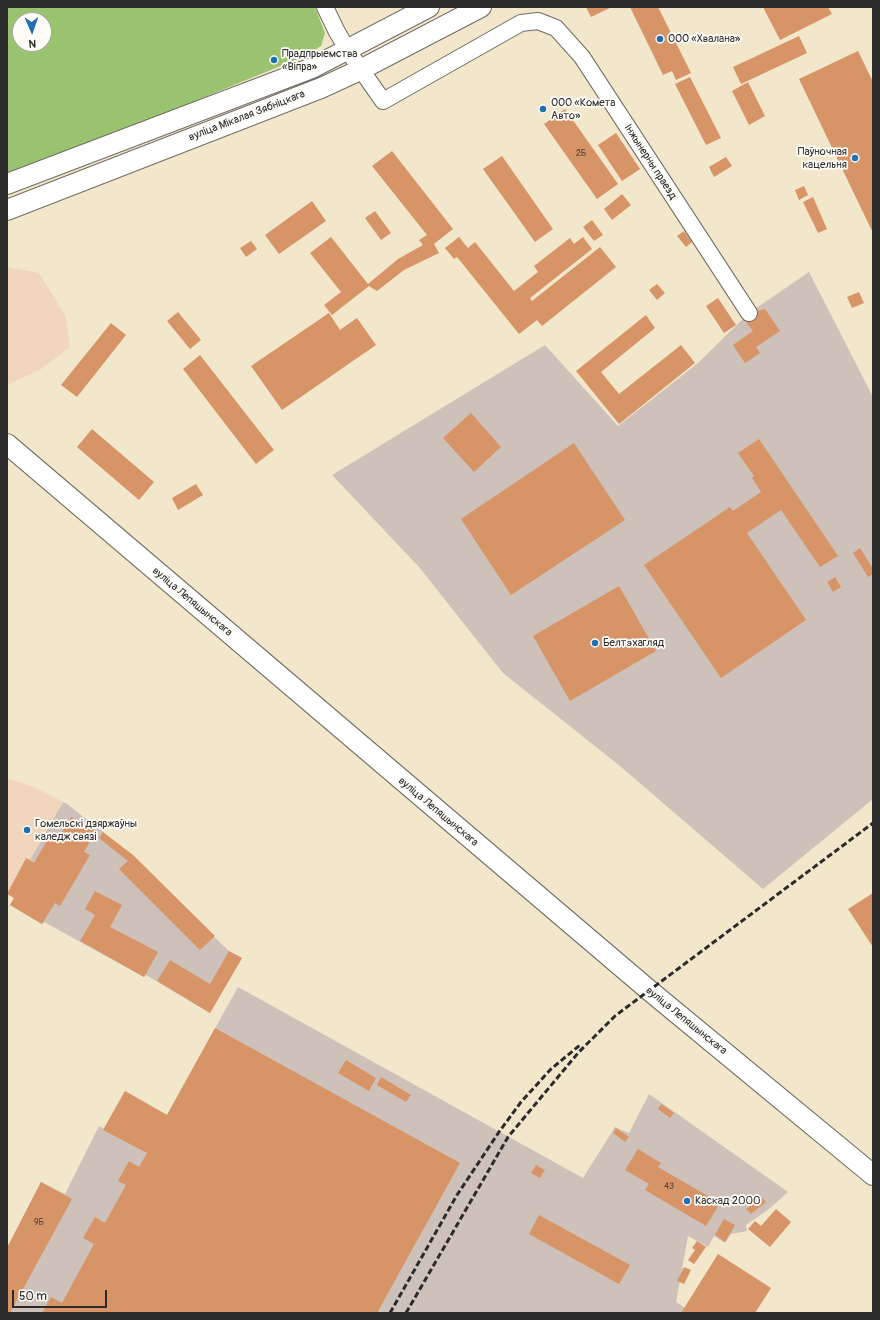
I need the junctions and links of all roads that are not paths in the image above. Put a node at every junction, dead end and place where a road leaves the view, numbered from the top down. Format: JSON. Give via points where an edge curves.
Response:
{"nodes":[{"id":1,"x":325,"y":7,"type":"edge"},
{"id":2,"x":430,"y":7,"type":"edge"},
{"id":3,"x":481,"y":7,"type":"edge"},
{"id":4,"x":348,"y":50,"type":"junction"},
{"id":5,"x":360,"y":70,"type":"junction"},
{"id":6,"x":7,"y":184,"type":"edge"},
{"id":7,"x":7,"y":210,"type":"edge"},
{"id":8,"x":749,"y":313,"type":"dead end"},
{"id":9,"x":7,"y":444,"type":"edge"},
{"id":10,"x":873,"y":1175,"type":"edge"}],
"edges":[{"from":1,"to":4,"type":"street"},
{"from":2,"to":4,"type":"main road","name":"вуліца Мікалая Зябніцкага"},
{"from":3,"to":5,"type":"main road","name":"вуліца Мікалая Зябніцкага"},
{"from":4,"to":5,"type":"street"},
{"from":4,"to":6,"type":"main road","name":"вуліца Мікалая Зябніцкага","via":[[282,80]]},
{"from":5,"to":7,"type":"main road","name":"вуліца Мікалая Зябніцкага","via":[[321,88]]},
{"from":5,"to":8,"type":"street","name":"Інжынерны праезд","via":[[383,101],[521,23],[538,21],[556,28],[582,57]]},
{"from":9,"to":10,"type":"main road","name":"вуліца Лепяшынскага","via":[[650,991]]}]}
